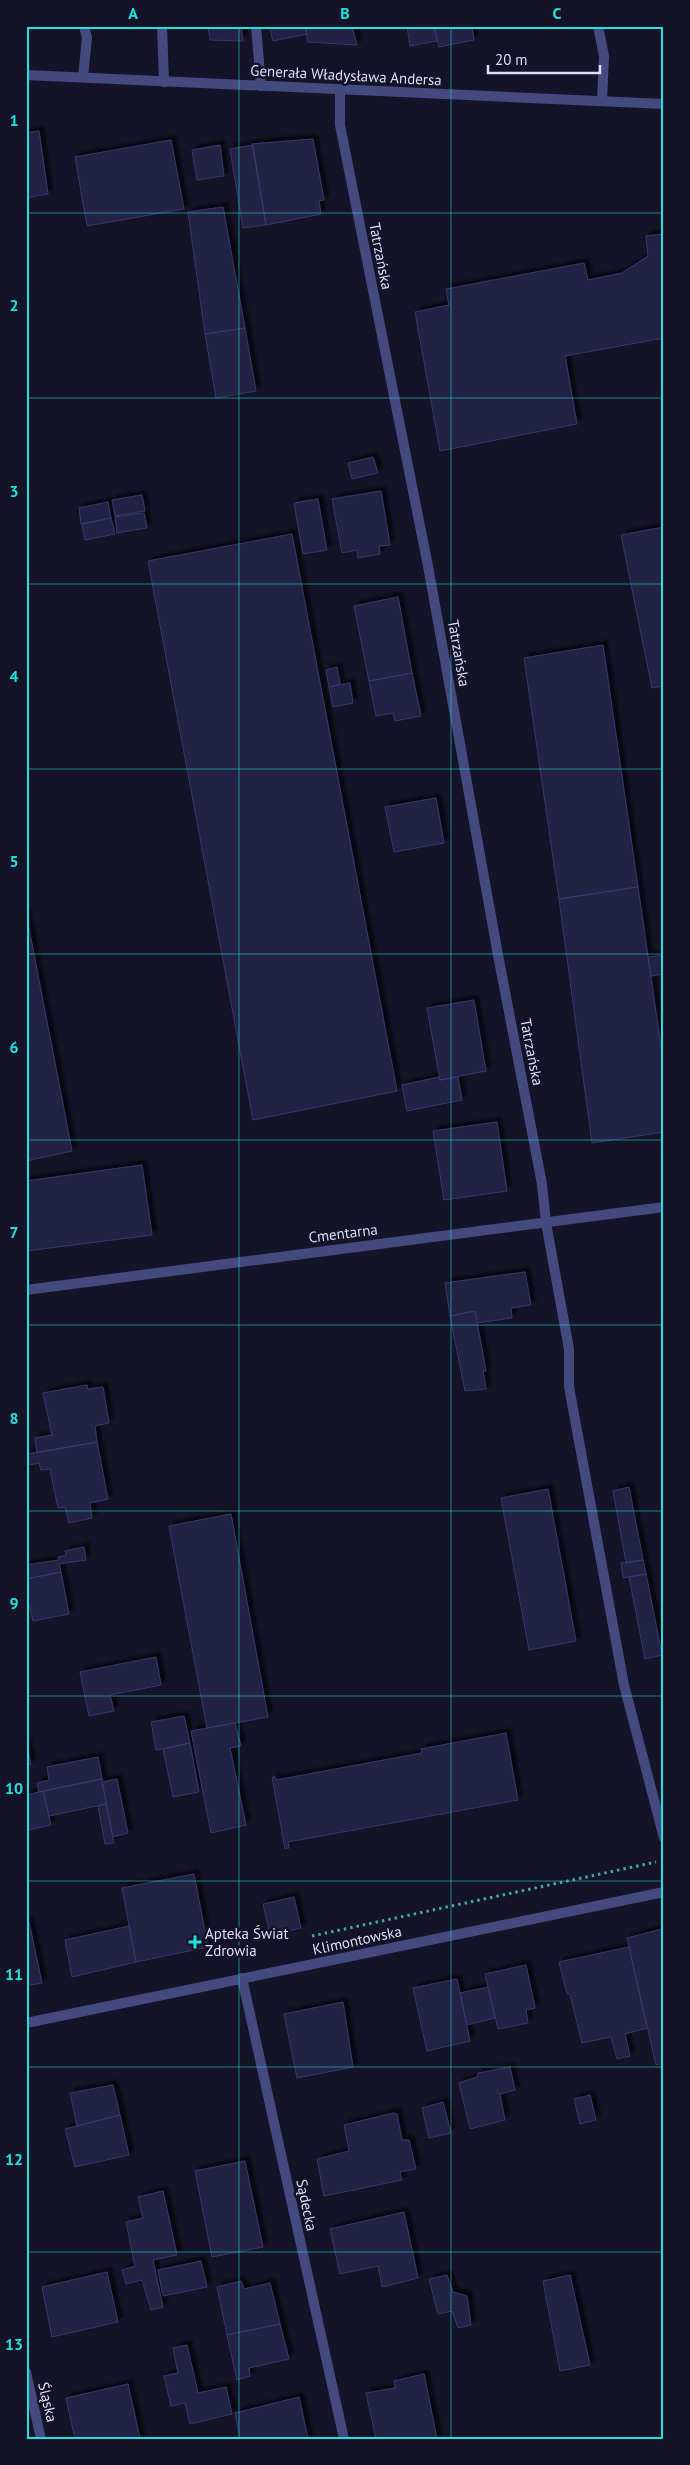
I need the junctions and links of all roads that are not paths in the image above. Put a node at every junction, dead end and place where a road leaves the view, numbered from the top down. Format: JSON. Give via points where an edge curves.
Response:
{"nodes":[{"id":1,"x":84,"y":26,"type":"edge"},
{"id":2,"x":162,"y":26,"type":"edge"},
{"id":3,"x":256,"y":26,"type":"edge"},
{"id":4,"x":598,"y":26,"type":"edge"},
{"id":5,"x":26,"y":74,"type":"edge"},
{"id":6,"x":83,"y":77,"type":"junction"},
{"id":7,"x":164,"y":82,"type":"junction"},
{"id":8,"x":261,"y":86,"type":"junction"},
{"id":9,"x":340,"y":91,"type":"junction"},
{"id":10,"x":602,"y":101,"type":"junction"},
{"id":11,"x":664,"y":104,"type":"edge"},
{"id":12,"x":664,"y":1207,"type":"edge"},
{"id":13,"x":546,"y":1223,"type":"junction"},
{"id":14,"x":26,"y":1290,"type":"edge"},
{"id":15,"x":664,"y":1838,"type":"edge"},
{"id":16,"x":664,"y":1892,"type":"edge"},
{"id":17,"x":242,"y":1978,"type":"junction"},
{"id":18,"x":26,"y":2023,"type":"edge"},
{"id":19,"x":26,"y":2372,"type":"edge"},
{"id":20,"x":41,"y":2439,"type":"edge"},
{"id":21,"x":344,"y":2439,"type":"edge"}],
"edges":[{"from":1,"to":6,"type":"street","via":[[87,38]]},
{"from":2,"to":7,"type":"street"},
{"from":3,"to":8,"type":"street"},
{"from":4,"to":10,"type":"street","via":[[604,56]]},
{"from":5,"to":6,"type":"street","name":"Generała Władysława Andersa"},
{"from":6,"to":7,"type":"street","name":"Generała Władysława Andersa"},
{"from":7,"to":8,"type":"street","name":"Generała Władysława Andersa"},
{"from":8,"to":9,"type":"street","name":"Generała Władysława Andersa"},
{"from":9,"to":10,"type":"street","name":"Generała Władysława Andersa"},
{"from":9,"to":13,"type":"street","name":"Tatrzańska","via":[[340,125],[428,566],[542,1184]]},
{"from":10,"to":11,"type":"street","name":"Generała Władysława Andersa"},
{"from":12,"to":13,"type":"street","name":"Cmentarna"},
{"from":13,"to":14,"type":"street","name":"Cmentarna"},
{"from":13,"to":15,"type":"street","name":"Tatrzańska","via":[[569,1349],[569,1387],[624,1685]]},
{"from":16,"to":17,"type":"street","name":"Klimontowska"},
{"from":17,"to":18,"type":"street","name":"Klimontowska"},
{"from":17,"to":21,"type":"street","name":"Sądecka"},
{"from":19,"to":20,"type":"street","name":"Śląska"}]}
